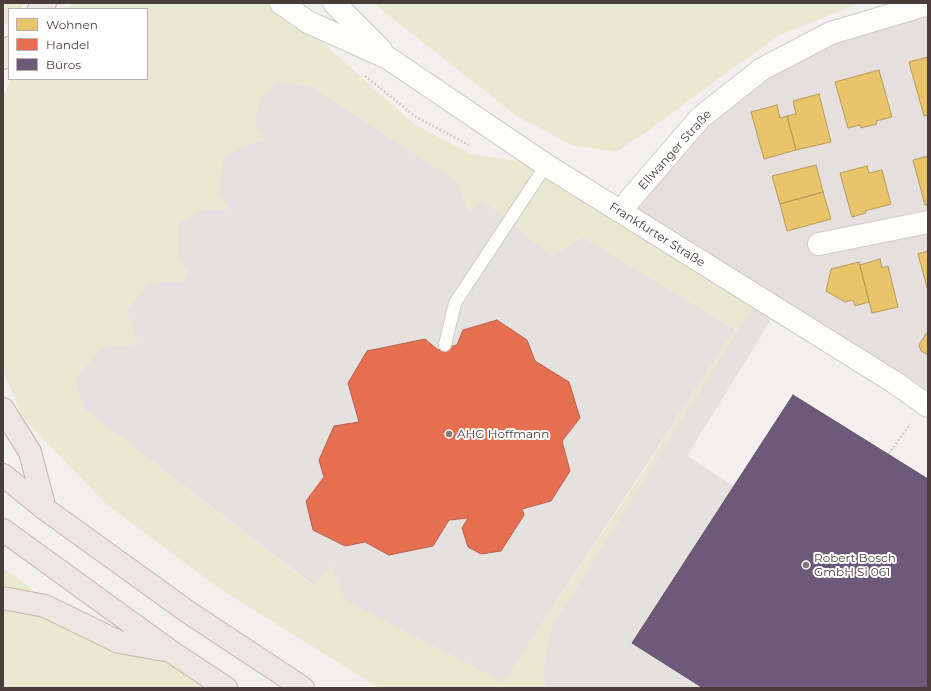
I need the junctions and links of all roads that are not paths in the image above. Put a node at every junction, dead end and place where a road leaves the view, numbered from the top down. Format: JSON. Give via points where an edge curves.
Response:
{"nodes":[{"id":1,"x":281,"y":3,"type":"edge"},
{"id":2,"x":334,"y":3,"type":"edge"},
{"id":3,"x":928,"y":4,"type":"edge"},
{"id":4,"x":388,"y":58,"type":"junction"},
{"id":5,"x":546,"y":165,"type":"junction"},
{"id":6,"x":620,"y":211,"type":"junction"},
{"id":7,"x":928,"y":222,"type":"edge"},
{"id":8,"x":819,"y":244,"type":"dead end"},
{"id":9,"x":445,"y":345,"type":"dead end"},
{"id":10,"x":926,"y":405,"type":"edge"},
{"id":11,"x":3,"y":409,"type":"edge"},
{"id":12,"x":3,"y":475,"type":"edge"},
{"id":13,"x":45,"y":509,"type":"junction"},
{"id":14,"x":3,"y":530,"type":"edge"},
{"id":15,"x":3,"y":598,"type":"edge"},
{"id":16,"x":170,"y":651,"type":"junction"},
{"id":17,"x":226,"y":688,"type":"edge"},
{"id":18,"x":304,"y":688,"type":"edge"}],
"edges":[{"from":1,"to":4,"type":"street","name":"Frankfurter Straße","via":[[308,22]]},
{"from":2,"to":4,"type":"street","name":"Frankfurter Straße"},
{"from":3,"to":6,"type":"street","name":"Ellwanger Straße","via":[[831,33],[762,69],[700,118]]},
{"from":4,"to":5,"type":"street","name":"Frankfurter Straße"},
{"from":5,"to":6,"type":"street","name":"Frankfurter Straße"},
{"from":5,"to":9,"type":"lane","via":[[455,303]]},
{"from":6,"to":10,"type":"street","name":"Frankfurter Straße","via":[[894,382]]},
{"from":7,"to":8,"type":"street"},
{"from":11,"to":13,"type":"highway","via":[[30,452]]},
{"from":12,"to":13,"type":"highway"},
{"from":13,"to":18,"type":"highway","via":[[188,612]]},
{"from":14,"to":16,"type":"highway"},
{"from":15,"to":16,"type":"highway","via":[[46,606],[119,642]]},
{"from":16,"to":17,"type":"highway"}]}
